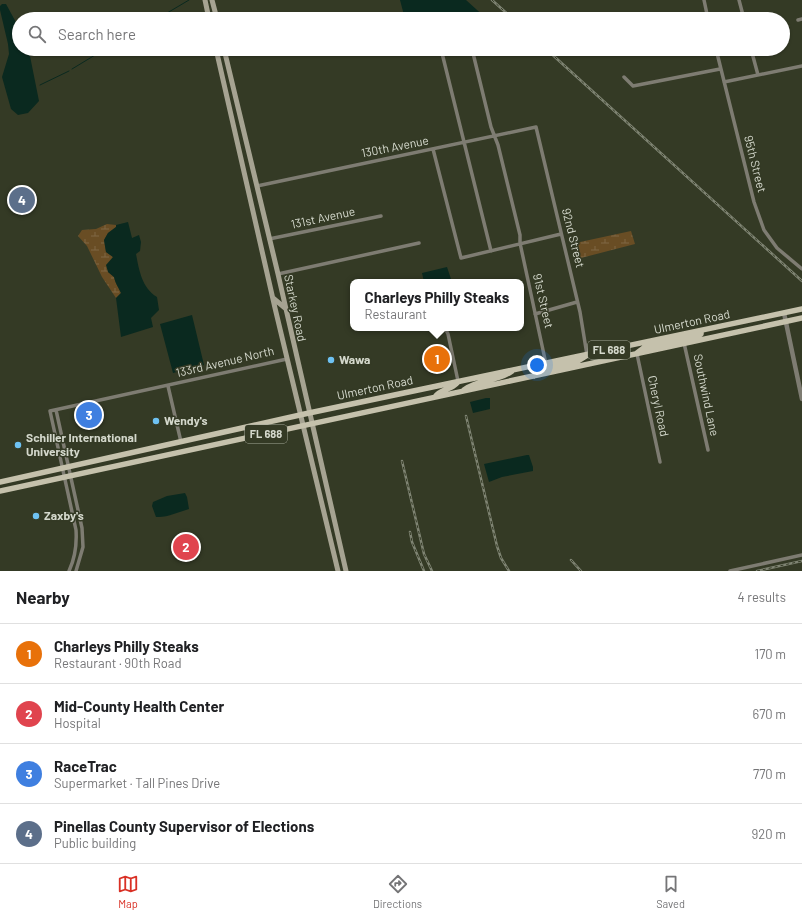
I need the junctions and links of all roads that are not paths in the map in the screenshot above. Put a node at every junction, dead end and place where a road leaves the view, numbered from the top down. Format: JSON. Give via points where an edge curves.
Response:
{"nodes":[{"id":1,"x":205,"y":0,"type":"edge"},
{"id":2,"x":212,"y":0,"type":"edge"},
{"id":3,"x":704,"y":0,"type":"edge"},
{"id":4,"x":739,"y":0,"type":"edge"},
{"id":5,"x":208,"y":12,"type":"edge"},
{"id":6,"x":215,"y":12,"type":"edge"},
{"id":7,"x":707,"y":12,"type":"edge"},
{"id":8,"x":742,"y":12,"type":"edge"},
{"id":9,"x":218,"y":56,"type":"edge"},
{"id":10,"x":226,"y":56,"type":"edge"},
{"id":11,"x":443,"y":56,"type":"edge"},
{"id":12,"x":474,"y":56,"type":"edge"},
{"id":13,"x":717,"y":56,"type":"edge"},
{"id":14,"x":753,"y":56,"type":"edge"},
{"id":15,"x":802,"y":66,"type":"edge"},
{"id":16,"x":720,"y":69,"type":"junction"},
{"id":17,"x":758,"y":75,"type":"junction"},
{"id":18,"x":624,"y":77,"type":"dead end"},
{"id":19,"x":724,"y":82,"type":"junction"},
{"id":20,"x":536,"y":127,"type":"joint"},
{"id":21,"x":493,"y":136,"type":"junction"},
{"id":22,"x":464,"y":142,"type":"junction"},
{"id":23,"x":433,"y":149,"type":"junction"},
{"id":24,"x":241,"y":155,"type":"junction"},
{"id":25,"x":257,"y":186,"type":"junction"},
{"id":26,"x":250,"y":196,"type":"junction"},
{"id":27,"x":381,"y":216,"type":"dead end"},
{"id":28,"x":561,"y":234,"type":"junction"},
{"id":29,"x":270,"y":239,"type":"junction"},
{"id":30,"x":419,"y":243,"type":"dead end"},
{"id":31,"x":520,"y":243,"type":"junction"},
{"id":32,"x":491,"y":252,"type":"junction"},
{"id":33,"x":802,"y":269,"type":"edge"},
{"id":34,"x":278,"y":274,"type":"junction"},
{"id":35,"x":273,"y":298,"type":"junction"},
{"id":36,"x":577,"y":302,"type":"junction"},
{"id":37,"x":285,"y":308,"type":"junction"},
{"id":38,"x":802,"y":309,"type":"edge"},
{"id":39,"x":784,"y":313,"type":"junction"},
{"id":40,"x":535,"y":314,"type":"junction"},
{"id":41,"x":802,"y":318,"type":"edge"},
{"id":42,"x":786,"y":322,"type":"junction"},
{"id":43,"x":446,"y":331,"type":"edge"},
{"id":44,"x":701,"y":331,"type":"junction"},
{"id":45,"x":684,"y":344,"type":"junction"},
{"id":46,"x":637,"y":354,"type":"junction"},
{"id":47,"x":587,"y":355,"type":"junction"},
{"id":48,"x":287,"y":359,"type":"junction"},
{"id":49,"x":546,"y":364,"type":"junction"},
{"id":50,"x":514,"y":370,"type":"junction"},
{"id":51,"x":534,"y":376,"type":"junction"},
{"id":52,"x":458,"y":382,"type":"junction"},
{"id":53,"x":168,"y":386,"type":"junction"},
{"id":54,"x":462,"y":392,"type":"junction"},
{"id":55,"x":435,"y":397,"type":"junction"},
{"id":56,"x":802,"y":399,"type":"edge"},
{"id":57,"x":56,"y":410,"type":"junction"},
{"id":58,"x":309,"y":413,"type":"junction"},
{"id":59,"x":300,"y":415,"type":"junction"},
{"id":60,"x":312,"y":424,"type":"junction"},
{"id":61,"x":303,"y":426,"type":"junction"},
{"id":62,"x":181,"y":442,"type":"junction"},
{"id":63,"x":708,"y":450,"type":"dead end"},
{"id":64,"x":660,"y":462,"type":"dead end"},
{"id":65,"x":69,"y":467,"type":"junction"},
{"id":66,"x":63,"y":468,"type":"junction"},
{"id":67,"x":71,"y":476,"type":"junction"},
{"id":68,"x":64,"y":477,"type":"junction"},
{"id":69,"x":0,"y":482,"type":"edge"},
{"id":70,"x":0,"y":491,"type":"edge"},
{"id":71,"x":802,"y":556,"type":"edge"},
{"id":72,"x":69,"y":571,"type":"edge"},
{"id":73,"x":76,"y":571,"type":"edge"},
{"id":74,"x":338,"y":571,"type":"edge"},
{"id":75,"x":346,"y":571,"type":"edge"},
{"id":76,"x":730,"y":571,"type":"edge"}],
"edges":[{"from":1,"to":5,"type":"main road"},
{"from":2,"to":6,"type":"main road"},
{"from":3,"to":7,"type":"street"},
{"from":4,"to":8,"type":"street"},
{"from":9,"to":24,"type":"main road","name":"Starkey Road"},
{"from":10,"to":25,"type":"main road","name":"Starkey Road"},
{"from":11,"to":22,"type":"street"},
{"from":12,"to":21,"type":"street","name":"91st Street"},
{"from":13,"to":16,"type":"street","name":"95th Street"},
{"from":14,"to":17,"type":"street"},
{"from":15,"to":17,"type":"street"},
{"from":16,"to":18,"type":"street","via":[[633,86]]},
{"from":16,"to":19,"type":"street","name":"95th Street"},
{"from":17,"to":19,"type":"street"},
{"from":19,"to":33,"type":"street","name":"95th Street","via":[[754,202],[764,230],[778,248]]},
{"from":20,"to":21,"type":"street","name":"130th Avenue"},
{"from":20,"to":28,"type":"street","name":"92nd Street"},
{"from":21,"to":22,"type":"street","name":"130th Avenue"},
{"from":21,"to":31,"type":"street","name":"91st Street","via":[[498,145]]},
{"from":22,"to":23,"type":"street","name":"130th Avenue"},
{"from":22,"to":32,"type":"street"},
{"from":23,"to":25,"type":"street","name":"130th Avenue"},
{"from":23,"to":32,"type":"street","via":[[461,258]]},
{"from":24,"to":25,"type":"main road","via":[[244,157],[249,178]]},
{"from":24,"to":26,"type":"main road","name":"Starkey Road"},
{"from":25,"to":26,"type":"main road"},
{"from":25,"to":29,"type":"main road","name":"Starkey Road"},
{"from":26,"to":35,"type":"main road","name":"Starkey Road"},
{"from":27,"to":29,"type":"street","name":"131st Avenue"},
{"from":28,"to":31,"type":"street"},
{"from":28,"to":36,"type":"street","name":"92nd Street"},
{"from":29,"to":34,"type":"main road","name":"Starkey Road"},
{"from":30,"to":34,"type":"street"},
{"from":31,"to":32,"type":"street"},
{"from":31,"to":40,"type":"street","name":"91st Street"},
{"from":34,"to":37,"type":"main road","name":"Starkey Road"},
{"from":35,"to":37,"type":"main road"},
{"from":35,"to":48,"type":"main road","name":"Starkey Road"},
{"from":36,"to":40,"type":"street"},
{"from":36,"to":47,"type":"street","name":"92nd Street"},
{"from":37,"to":58,"type":"main road","name":"Starkey Road"},
{"from":38,"to":39,"type":"main road","name":"Ulmerton Road","number":"FL 688"},
{"from":39,"to":42,"type":"street"},
{"from":39,"to":44,"type":"main road","name":"Ulmerton Road","number":"FL 688"},
{"from":40,"to":49,"type":"street","name":"91st Street"},
{"from":41,"to":42,"type":"main road","name":"Ulmerton Road","number":"FL 688"},
{"from":42,"to":45,"type":"main road","name":"Ulmerton Road","number":"FL 688"},
{"from":42,"to":56,"type":"street"},
{"from":43,"to":52,"type":"street"},
{"from":44,"to":46,"type":"main road","via":[[698,336],[645,347]]},
{"from":44,"to":47,"type":"main road","name":"Ulmerton Road","number":"FL 688"},
{"from":45,"to":46,"type":"main road","name":"Ulmerton Road","number":"FL 688"},
{"from":45,"to":63,"type":"street","name":"Southwind Lane"},
{"from":46,"to":51,"type":"main road","name":"Ulmerton Road","number":"FL 688"},
{"from":46,"to":64,"type":"street","name":"Cheryl Road"},
{"from":47,"to":49,"type":"main road","name":"Ulmerton Road","number":"FL 688"},
{"from":47,"to":51,"type":"main road","via":[[578,361],[540,369]]},
{"from":48,"to":53,"type":"street","name":"133rd Avenue North"},
{"from":48,"to":59,"type":"main road","name":"Starkey Road"},
{"from":49,"to":50,"type":"main road","name":"Ulmerton Road","number":"FL 688"},
{"from":50,"to":52,"type":"main road","name":"Ulmerton Road","number":"FL 688"},
{"from":50,"to":54,"type":"main road","via":[[506,377],[471,385]]},
{"from":51,"to":54,"type":"main road","name":"Ulmerton Road","number":"FL 688"},
{"from":52,"to":55,"type":"main road"},
{"from":52,"to":58,"type":"main road","name":"Ulmerton Road","number":"FL 688"},
{"from":53,"to":57,"type":"street","name":"133rd Avenue North"},
{"from":53,"to":62,"type":"street"},
{"from":54,"to":55,"type":"main road","name":"Ulmerton Road","number":"FL 688"},
{"from":55,"to":60,"type":"main road","name":"Ulmerton Road","number":"FL 688"},
{"from":57,"to":65,"type":"street"},
{"from":57,"to":66,"type":"street","name":"133rd Avenue North","via":[[50,411]]},
{"from":58,"to":59,"type":"main road","name":"Ulmerton Road","number":"FL 688"},
{"from":58,"to":60,"type":"main road","name":"Starkey Road"},
{"from":59,"to":61,"type":"main road","name":"Starkey Road"},
{"from":59,"to":62,"type":"main road","name":"Ulmerton Road","number":"FL 688"},
{"from":60,"to":61,"type":"main road","name":"Ulmerton Road","number":"FL 688"},
{"from":60,"to":75,"type":"main road","name":"Starkey Road"},
{"from":61,"to":67,"type":"main road","name":"Ulmerton Road","number":"FL 688"},
{"from":61,"to":74,"type":"main road","name":"Starkey Road"},
{"from":62,"to":65,"type":"main road","name":"Ulmerton Road","number":"FL 688"},
{"from":65,"to":66,"type":"main road","name":"Ulmerton Road","number":"FL 688"},
{"from":65,"to":67,"type":"street"},
{"from":66,"to":68,"type":"street"},
{"from":66,"to":69,"type":"main road","name":"Ulmerton Road","number":"FL 688"},
{"from":67,"to":68,"type":"main road","name":"Ulmerton Road","number":"FL 688"},
{"from":67,"to":73,"type":"street","via":[[83,547]]},
{"from":68,"to":70,"type":"main road","name":"Ulmerton Road","number":"FL 688"},
{"from":68,"to":72,"type":"street","via":[[76,536],[74,558]]},
{"from":71,"to":76,"type":"street"}]}
